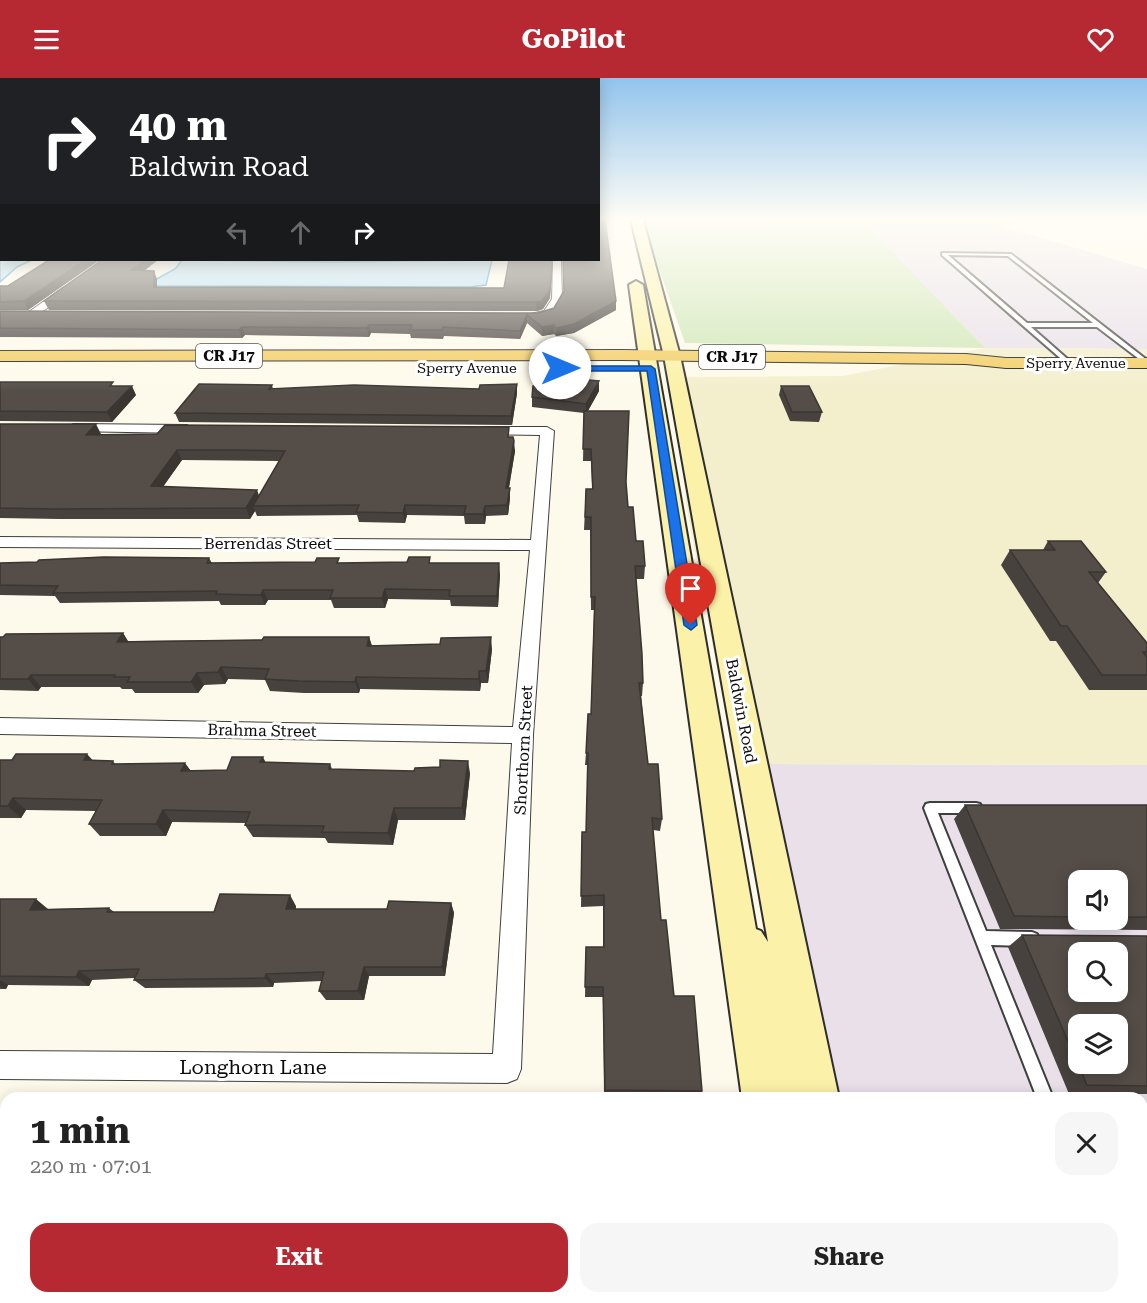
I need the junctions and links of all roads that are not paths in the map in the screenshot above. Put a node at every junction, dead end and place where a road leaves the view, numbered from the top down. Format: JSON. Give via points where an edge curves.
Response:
{"nodes":[{"id":1,"x":557,"y":277,"type":"edge"},
{"id":2,"x":637,"y":277,"type":"edge"},
{"id":3,"x":647,"y":277,"type":"edge"},
{"id":4,"x":971,"y":277,"type":"edge"},
{"id":5,"x":1038,"y":277,"type":"edge"},
{"id":6,"x":78,"y":280,"type":"edge"},
{"id":7,"x":53,"y":315,"type":"edge"},
{"id":8,"x":522,"y":317,"type":"edge"},
{"id":9,"x":1027,"y":325,"type":"junction"},
{"id":10,"x":1099,"y":325,"type":"junction"},
{"id":11,"x":0,"y":356,"type":"edge"},
{"id":12,"x":661,"y":362,"type":"junction"},
{"id":13,"x":1069,"y":363,"type":"junction"},
{"id":14,"x":1147,"y":363,"type":"edge"},
{"id":15,"x":0,"y":366,"type":"edge"},
{"id":16,"x":60,"y":428,"type":"edge"},
{"id":17,"x":202,"y":429,"type":"edge"},
{"id":18,"x":476,"y":431,"type":"edge"},
{"id":19,"x":0,"y":542,"type":"edge"},
{"id":20,"x":536,"y":545,"type":"junction"},
{"id":21,"x":0,"y":726,"type":"edge"},
{"id":22,"x":523,"y":735,"type":"junction"},
{"id":23,"x":987,"y":808,"type":"edge"},
{"id":24,"x":734,"y":905,"type":"junction"},
{"id":25,"x":981,"y":939,"type":"junction"},
{"id":26,"x":1052,"y":939,"type":"edge"},
{"id":27,"x":0,"y":1065,"type":"edge"},
{"id":28,"x":507,"y":1069,"type":"joint"},
{"id":29,"x":763,"y":1092,"type":"edge"},
{"id":30,"x":789,"y":1092,"type":"edge"},
{"id":31,"x":816,"y":1092,"type":"edge"},
{"id":32,"x":1043,"y":1092,"type":"edge"}],
"edges":[{"from":1,"to":8,"type":"street","via":[[557,299],[549,313]]},
{"from":2,"to":12,"type":"main road","name":"Baldwin Road"},
{"from":3,"to":12,"type":"main road","name":"Baldwin Road"},
{"from":4,"to":9,"type":"lane"},
{"from":5,"to":10,"type":"lane"},
{"from":6,"to":7,"type":"street","via":[[25,316]]},
{"from":9,"to":10,"type":"lane"},
{"from":9,"to":13,"type":"lane"},
{"from":10,"to":14,"type":"lane"},
{"from":11,"to":12,"type":"main road","name":"Sperry Avenue","number":"CR J17"},
{"from":12,"to":13,"type":"main road","name":"Sperry Avenue","number":"CR J17","via":[[976,369],[1006,363]]},
{"from":12,"to":15,"type":"main road","name":"Sperry Avenue","number":"CR J17"},
{"from":12,"to":24,"type":"main road","name":"Baldwin Road"},
{"from":12,"to":31,"type":"main road","name":"Baldwin Road"},
{"from":13,"to":14,"type":"main road","name":"Sperry Avenue","number":"CR J17"},
{"from":16,"to":17,"type":"street"},
{"from":18,"to":20,"type":"street","name":"Shorthorn Street","via":[[547,431]]},
{"from":19,"to":20,"type":"street","name":"Berrendas Street"},
{"from":20,"to":22,"type":"street","name":"Shorthorn Street"},
{"from":21,"to":22,"type":"street","name":"Brahma Street"},
{"from":22,"to":28,"type":"street","name":"Shorthorn Street"},
{"from":23,"to":25,"type":"lane","via":[[930,808]]},
{"from":24,"to":29,"type":"main road","name":"Baldwin Road"},
{"from":24,"to":30,"type":"main road","via":[[742,932],[768,985]]},
{"from":25,"to":26,"type":"lane"},
{"from":25,"to":32,"type":"lane"},
{"from":27,"to":28,"type":"street","name":"Longhorn Lane"}]}
